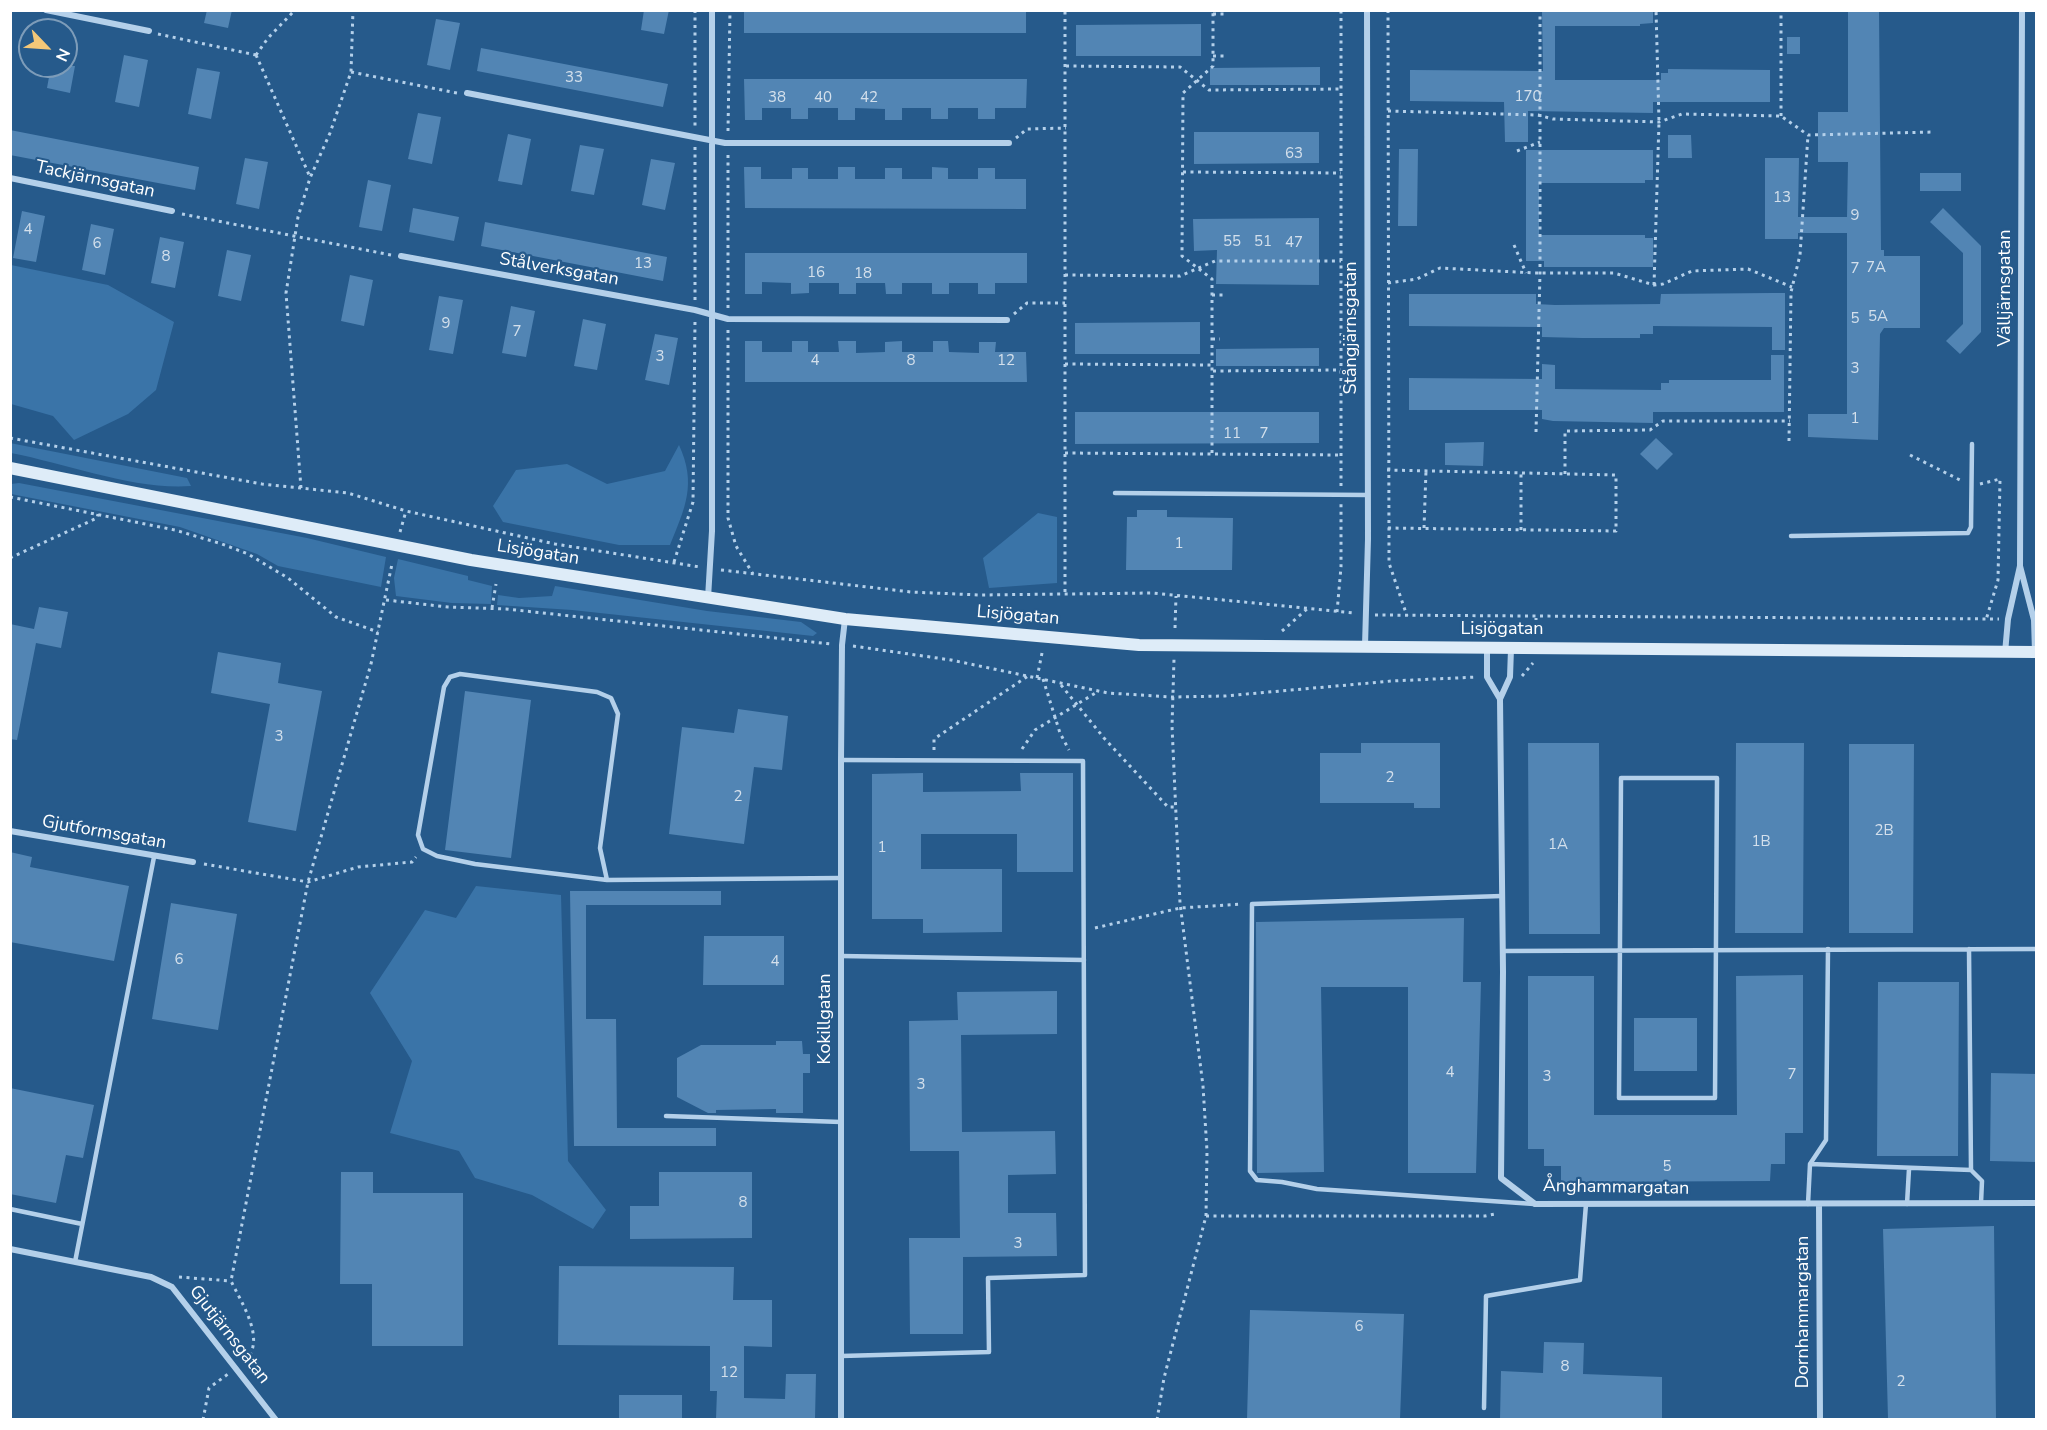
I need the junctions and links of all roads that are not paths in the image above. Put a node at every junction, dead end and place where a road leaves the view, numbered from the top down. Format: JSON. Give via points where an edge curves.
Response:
{"nodes":[{"id":1,"x":46,"y":10,"type":"edge"},
{"id":2,"x":712,"y":10,"type":"edge"},
{"id":3,"x":1367,"y":10,"type":"edge"},
{"id":4,"x":2022,"y":10,"type":"edge"},
{"id":5,"x":148,"y":31,"type":"road end"},
{"id":6,"x":468,"y":93,"type":"road end"},
{"id":7,"x":711,"y":140,"type":"junction"},
{"id":8,"x":1009,"y":143,"type":"road end"},
{"id":9,"x":10,"y":178,"type":"edge"},
{"id":10,"x":172,"y":212,"type":"road end"},
{"id":11,"x":401,"y":256,"type":"road end"},
{"id":12,"x":711,"y":314,"type":"junction"},
{"id":13,"x":1007,"y":320,"type":"road end"},
{"id":14,"x":1972,"y":444,"type":"dead end"},
{"id":15,"x":10,"y":468,"type":"edge"},
{"id":16,"x":1115,"y":493,"type":"dead end"},
{"id":17,"x":1368,"y":495,"type":"junction"},
{"id":18,"x":1791,"y":536,"type":"dead end"},
{"id":19,"x":2020,"y":566,"type":"junction"},
{"id":20,"x":708,"y":599,"type":"junction"},
{"id":21,"x":845,"y":619,"type":"junction"},
{"id":22,"x":1365,"y":646,"type":"junction"},
{"id":23,"x":1487,"y":649,"type":"junction"},
{"id":24,"x":1511,"y":649,"type":"junction"},
{"id":25,"x":2036,"y":652,"type":"edge"},
{"id":26,"x":2005,"y":653,"type":"junction"},
{"id":27,"x":1500,"y":699,"type":"junction"},
{"id":28,"x":841,"y":760,"type":"junction"},
{"id":29,"x":10,"y":831,"type":"edge"},
{"id":30,"x":154,"y":857,"type":"junction"},
{"id":31,"x":193,"y":862,"type":"road end"},
{"id":32,"x":841,"y":878,"type":"junction"},
{"id":33,"x":607,"y":879,"type":"junction"},
{"id":34,"x":1502,"y":896,"type":"junction"},
{"id":35,"x":1620,"y":949,"type":"junction"},
{"id":36,"x":1828,"y":949,"type":"junction"},
{"id":37,"x":1969,"y":949,"type":"junction"},
{"id":38,"x":2037,"y":949,"type":"edge"},
{"id":39,"x":1716,"y":950,"type":"junction"},
{"id":40,"x":1503,"y":951,"type":"junction"},
{"id":41,"x":841,"y":956,"type":"junction"},
{"id":42,"x":1084,"y":960,"type":"junction"},
{"id":43,"x":666,"y":1116,"type":"dead end"},
{"id":44,"x":841,"y":1122,"type":"junction"},
{"id":45,"x":1810,"y":1164,"type":"junction"},
{"id":46,"x":1909,"y":1168,"type":"junction"},
{"id":47,"x":1971,"y":1170,"type":"junction"},
{"id":48,"x":1907,"y":1203,"type":"junction"},
{"id":49,"x":1981,"y":1203,"type":"junction"},
{"id":50,"x":2037,"y":1203,"type":"edge"},
{"id":51,"x":1535,"y":1204,"type":"junction"},
{"id":52,"x":1586,"y":1204,"type":"junction"},
{"id":53,"x":1808,"y":1204,"type":"junction"},
{"id":54,"x":1819,"y":1204,"type":"junction"},
{"id":55,"x":10,"y":1209,"type":"edge"},
{"id":56,"x":81,"y":1224,"type":"junction"},
{"id":57,"x":10,"y":1249,"type":"edge"},
{"id":58,"x":75,"y":1262,"type":"junction"},
{"id":59,"x":841,"y":1356,"type":"junction"},
{"id":60,"x":1484,"y":1408,"type":"dead end"},
{"id":61,"x":276,"y":1419,"type":"edge"},
{"id":62,"x":841,"y":1419,"type":"edge"},
{"id":63,"x":1820,"y":1419,"type":"edge"}],
"edges":[{"from":1,"to":5,"type":"street"},
{"from":2,"to":7,"type":"street"},
{"from":3,"to":17,"type":"street","name":"Stångjärnsgatan"},
{"from":4,"to":19,"type":"street","name":"Välljärnsgatan"},
{"from":6,"to":7,"type":"street"},
{"from":7,"to":8,"type":"street"},
{"from":7,"to":12,"type":"street"},
{"from":9,"to":10,"type":"street","name":"Tackjärnsgatan"},
{"from":11,"to":12,"type":"street","name":"Stålverksgatan"},
{"from":12,"to":13,"type":"street","name":"Stålverksgatan","via":[[728,319]]},
{"from":12,"to":20,"type":"street","via":[[712,531]]},
{"from":14,"to":18,"type":"lane","via":[[1968,533]]},
{"from":15,"to":20,"type":"street","name":"Lisjögatan","via":[[471,560]]},
{"from":16,"to":17,"type":"lane"},
{"from":17,"to":22,"type":"street","name":"Stångjärnsgatan"},
{"from":19,"to":25,"type":"street","name":"Välljärnsgatan","via":[[2034,620]]},
{"from":19,"to":26,"type":"street","name":"Välljärnsgatan"},
{"from":20,"to":21,"type":"street","name":"Lisjögatan"},
{"from":21,"to":22,"type":"street","name":"Lisjögatan","via":[[1139,645]]},
{"from":21,"to":28,"type":"street","name":"Kokillgatan"},
{"from":22,"to":23,"type":"street","name":"Lisjögatan"},
{"from":23,"to":24,"type":"street","name":"Lisjögatan"},
{"from":23,"to":27,"type":"street","name":"Ånghammargatan","via":[[1487,676]]},
{"from":24,"to":26,"type":"street","name":"Lisjögatan"},
{"from":24,"to":27,"type":"street","name":"Ånghammargatan","via":[[1510,677]]},
{"from":25,"to":26,"type":"street","name":"Lisjögatan"},
{"from":27,"to":34,"type":"street","name":"Ånghammargatan"},
{"from":28,"to":32,"type":"street","name":"Kokillgatan"},
{"from":28,"to":42,"type":"lane","via":[[1083,761]]},
{"from":29,"to":30,"type":"street","name":"Gjutformsgatan"},
{"from":30,"to":31,"type":"street","name":"Gjutformsgatan"},
{"from":30,"to":56,"type":"lane"},
{"from":32,"to":33,"type":"lane"},
{"from":32,"to":41,"type":"street","name":"Kokillgatan"},
{"from":33,"to":33,"type":"lane","via":[[475,864],[423,849],[418,835],[444,687],[450,677],[460,674],[597,692],[611,698],[618,714],[600,848]]},
{"from":34,"to":40,"type":"street","name":"Ånghammargatan"},
{"from":34,"to":51,"type":"lane","via":[[1252,904],[1250,1171],[1257,1180],[1317,1189]]},
{"from":35,"to":39,"type":"lane"},
{"from":35,"to":39,"type":"lane","via":[[1619,1098],[1715,1098]]},
{"from":35,"to":39,"type":"lane","via":[[1620,778],[1717,778]]},
{"from":35,"to":40,"type":"lane"},
{"from":36,"to":37,"type":"lane"},
{"from":36,"to":39,"type":"lane"},
{"from":36,"to":45,"type":"lane","via":[[1826,1140]]},
{"from":37,"to":38,"type":"lane"},
{"from":37,"to":47,"type":"lane"},
{"from":40,"to":51,"type":"street","name":"Ånghammargatan","via":[[1501,1178]]},
{"from":41,"to":42,"type":"lane"},
{"from":41,"to":44,"type":"street","name":"Kokillgatan"},
{"from":42,"to":59,"type":"lane","via":[[1085,1275],[988,1278],[989,1352]]},
{"from":43,"to":44,"type":"lane"},
{"from":44,"to":59,"type":"street","name":"Kokillgatan"},
{"from":45,"to":46,"type":"lane"},
{"from":45,"to":53,"type":"lane"},
{"from":46,"to":47,"type":"lane"},
{"from":46,"to":48,"type":"lane"},
{"from":47,"to":49,"type":"lane","via":[[1982,1181]]},
{"from":48,"to":49,"type":"street","name":"Ånghammargatan"},
{"from":48,"to":54,"type":"street","name":"Ånghammargatan"},
{"from":49,"to":50,"type":"street","name":"Ånghammargatan"},
{"from":51,"to":52,"type":"street","name":"Ånghammargatan"},
{"from":52,"to":53,"type":"street","name":"Ånghammargatan"},
{"from":52,"to":60,"type":"lane","via":[[1580,1280],[1486,1296]]},
{"from":53,"to":54,"type":"street","name":"Ånghammargatan"},
{"from":54,"to":63,"type":"street","name":"Dornhammargatan"},
{"from":55,"to":56,"type":"lane"},
{"from":56,"to":58,"type":"lane"},
{"from":57,"to":58,"type":"street","name":"Gjutjärnsgatan"},
{"from":58,"to":61,"type":"street","name":"Gjutjärnsgatan","via":[[151,1277],[172,1287]]},
{"from":59,"to":62,"type":"street","name":"Kokillgatan"}]}
